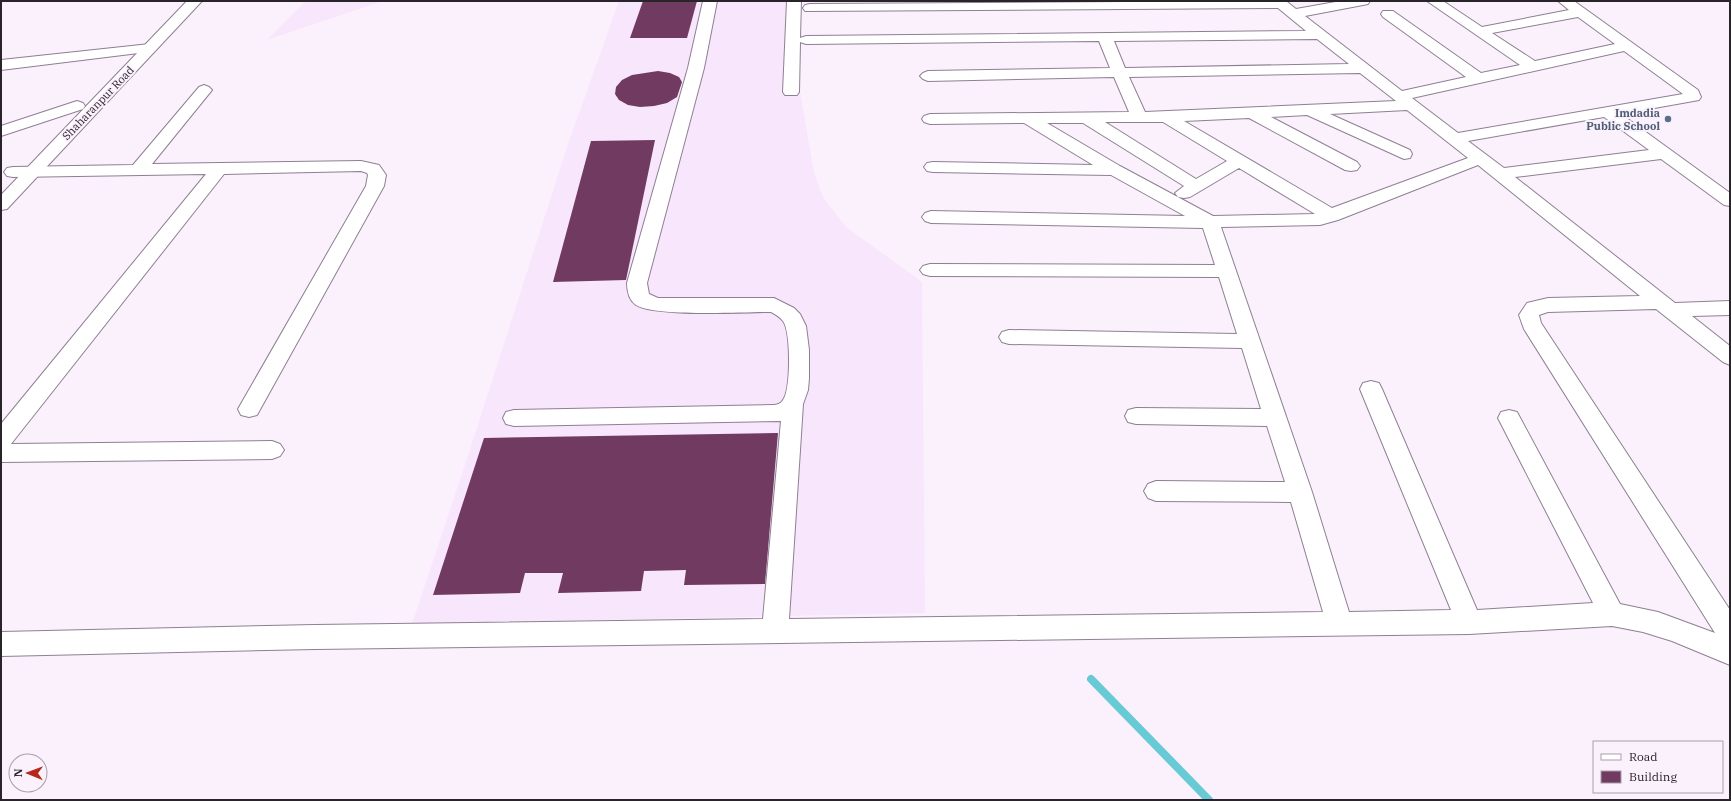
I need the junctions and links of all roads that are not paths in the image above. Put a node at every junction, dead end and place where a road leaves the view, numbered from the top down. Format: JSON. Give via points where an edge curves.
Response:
{"nodes":[{"id":1,"x":178,"y":1,"type":"edge"},
{"id":2,"x":195,"y":1,"type":"edge"},
{"id":3,"x":710,"y":1,"type":"edge"},
{"id":4,"x":794,"y":1,"type":"edge"},
{"id":5,"x":1363,"y":1,"type":"edge"},
{"id":6,"x":1434,"y":1,"type":"edge"},
{"id":7,"x":1565,"y":1,"type":"edge"},
{"id":8,"x":1337,"y":3,"type":"edge"},
{"id":9,"x":1284,"y":6,"type":"edge"},
{"id":10,"x":810,"y":8,"type":"dead end"},
{"id":11,"x":1580,"y":12,"type":"junction"},
{"id":12,"x":1388,"y":14,"type":"dead end"},
{"id":13,"x":831,"y":19,"type":"edge"},
{"id":14,"x":1481,"y":31,"type":"junction"},
{"id":15,"x":1322,"y":35,"type":"junction"},
{"id":16,"x":1104,"y":36,"type":"junction"},
{"id":17,"x":806,"y":40,"type":"dead end"},
{"id":18,"x":1625,"y":46,"type":"junction"},
{"id":19,"x":150,"y":48,"type":"junction"},
{"id":20,"x":131,"y":50,"type":"junction"},
{"id":21,"x":1,"y":65,"type":"edge"},
{"id":22,"x":1533,"y":67,"type":"junction"},
{"id":23,"x":1364,"y":68,"type":"junction"},
{"id":24,"x":1120,"y":72,"type":"junction"},
{"id":25,"x":928,"y":76,"type":"dead end"},
{"id":26,"x":1480,"y":79,"type":"junction"},
{"id":27,"x":204,"y":90,"type":"dead end"},
{"id":28,"x":791,"y":92,"type":"dead end"},
{"id":29,"x":1405,"y":100,"type":"junction"},
{"id":30,"x":77,"y":106,"type":"junction"},
{"id":31,"x":1311,"y":110,"type":"junction"},
{"id":32,"x":1606,"y":111,"type":"junction"},
{"id":33,"x":1253,"y":114,"type":"junction"},
{"id":34,"x":1166,"y":116,"type":"junction"},
{"id":35,"x":1139,"y":117,"type":"junction"},
{"id":36,"x":1027,"y":118,"type":"junction"},
{"id":37,"x":1087,"y":118,"type":"junction"},
{"id":38,"x":930,"y":119,"type":"dead end"},
{"id":39,"x":1,"y":131,"type":"edge"},
{"id":40,"x":1453,"y":139,"type":"junction"},
{"id":41,"x":1664,"y":153,"type":"junction"},
{"id":42,"x":1404,"y":154,"type":"dead end"},
{"id":43,"x":1480,"y":159,"type":"junction"},
{"id":44,"x":1240,"y":160,"type":"junction"},
{"id":45,"x":1351,"y":166,"type":"dead end"},
{"id":46,"x":933,"y":168,"type":"dead end"},
{"id":47,"x":219,"y":169,"type":"junction"},
{"id":48,"x":138,"y":170,"type":"junction"},
{"id":49,"x":1114,"y":170,"type":"junction"},
{"id":50,"x":32,"y":172,"type":"junction"},
{"id":51,"x":1500,"y":174,"type":"junction"},
{"id":52,"x":7,"y":178,"type":"edge"},
{"id":53,"x":1196,"y":186,"type":"junction"},
{"id":54,"x":1173,"y":201,"type":"junction"},
{"id":55,"x":1730,"y":201,"type":"edge"},
{"id":56,"x":1,"y":205,"type":"edge"},
{"id":57,"x":1332,"y":216,"type":"junction"},
{"id":58,"x":931,"y":217,"type":"dead end"},
{"id":59,"x":1210,"y":222,"type":"junction"},
{"id":60,"x":930,"y":270,"type":"dead end"},
{"id":61,"x":1225,"y":271,"type":"junction"},
{"id":62,"x":1665,"y":306,"type":"junction"},
{"id":63,"x":1730,"y":308,"type":"edge"},
{"id":64,"x":1009,"y":337,"type":"dead end"},
{"id":65,"x":1248,"y":340,"type":"junction"},
{"id":66,"x":1730,"y":357,"type":"edge"},
{"id":67,"x":1371,"y":389,"type":"dead end"},
{"id":68,"x":792,"y":405,"type":"junction"},
{"id":69,"x":249,"y":409,"type":"dead end"},
{"id":70,"x":1136,"y":416,"type":"dead end"},
{"id":71,"x":514,"y":418,"type":"dead end"},
{"id":72,"x":1274,"y":418,"type":"junction"},
{"id":73,"x":1509,"y":418,"type":"dead end"},
{"id":74,"x":1,"y":440,"type":"edge"},
{"id":75,"x":272,"y":450,"type":"dead end"},
{"id":76,"x":1,"y":453,"type":"edge"},
{"id":77,"x":1156,"y":491,"type":"dead end"},
{"id":78,"x":1300,"y":492,"type":"junction"},
{"id":79,"x":1612,"y":614,"type":"junction"},
{"id":80,"x":1469,"y":622,"type":"junction"},
{"id":81,"x":1340,"y":624,"type":"junction"},
{"id":82,"x":775,"y":631,"type":"junction"},
{"id":83,"x":1730,"y":633,"type":"edge"},
{"id":84,"x":1,"y":644,"type":"edge"},
{"id":85,"x":1730,"y":652,"type":"edge"}],
"edges":[{"from":1,"to":20,"type":"street","name":"Shaharanpur Road"},
{"from":2,"to":19,"type":"street","name":"Shaharanpur Road"},
{"from":3,"to":68,"type":"street","via":[[694,75],[637,282],[637,294],[644,301],[658,305],[774,305],[786,311],[794,320],[798,333],[798,387]]},
{"from":4,"to":28,"type":"street"},
{"from":5,"to":8,"type":"street"},
{"from":6,"to":14,"type":"street"},
{"from":7,"to":11,"type":"street"},
{"from":8,"to":9,"type":"street"},
{"from":9,"to":13,"type":"street"},
{"from":9,"to":15,"type":"street"},
{"from":10,"to":13,"type":"street"},
{"from":11,"to":14,"type":"street"},
{"from":11,"to":18,"type":"street"},
{"from":12,"to":26,"type":"street"},
{"from":13,"to":16,"type":"street"},
{"from":13,"to":17,"type":"street"},
{"from":14,"to":22,"type":"street"},
{"from":15,"to":16,"type":"street"},
{"from":15,"to":23,"type":"street"},
{"from":16,"to":24,"type":"street"},
{"from":18,"to":22,"type":"street"},
{"from":18,"to":32,"type":"street","via":[[1692,93],[1693,97]]},
{"from":19,"to":20,"type":"street"},
{"from":19,"to":50,"type":"street","name":"Shaharanpur Road"},
{"from":20,"to":21,"type":"street"},
{"from":20,"to":30,"type":"street","name":"Shaharanpur Road"},
{"from":22,"to":26,"type":"street"},
{"from":23,"to":24,"type":"street"},
{"from":23,"to":29,"type":"street"},
{"from":24,"to":25,"type":"street"},
{"from":24,"to":35,"type":"street"},
{"from":26,"to":29,"type":"street"},
{"from":27,"to":48,"type":"street"},
{"from":29,"to":31,"type":"street"},
{"from":29,"to":40,"type":"street"},
{"from":30,"to":39,"type":"street"},
{"from":30,"to":52,"type":"street","name":"Shaharanpur Road"},
{"from":31,"to":33,"type":"street"},
{"from":31,"to":42,"type":"street"},
{"from":32,"to":40,"type":"street"},
{"from":32,"to":41,"type":"street"},
{"from":33,"to":34,"type":"street"},
{"from":33,"to":45,"type":"street"},
{"from":34,"to":35,"type":"street"},
{"from":34,"to":44,"type":"street"},
{"from":35,"to":37,"type":"street"},
{"from":36,"to":37,"type":"street"},
{"from":36,"to":38,"type":"street"},
{"from":36,"to":49,"type":"street"},
{"from":37,"to":53,"type":"street"},
{"from":40,"to":43,"type":"street"},
{"from":41,"to":51,"type":"street"},
{"from":41,"to":55,"type":"street"},
{"from":43,"to":51,"type":"street"},
{"from":43,"to":57,"type":"street"},
{"from":44,"to":53,"type":"street"},
{"from":44,"to":57,"type":"street"},
{"from":46,"to":49,"type":"street"},
{"from":47,"to":48,"type":"street"},
{"from":47,"to":69,"type":"street","via":[[361,166],[373,169],[377,175],[375,186]]},
{"from":47,"to":74,"type":"street"},
{"from":48,"to":50,"type":"street"},
{"from":49,"to":54,"type":"street"},
{"from":50,"to":52,"type":"street"},
{"from":50,"to":56,"type":"street","name":"Shaharanpur Road"},
{"from":51,"to":62,"type":"street"},
{"from":53,"to":54,"type":"street"},
{"from":54,"to":59,"type":"street"},
{"from":57,"to":59,"type":"street","via":[[1309,220]]},
{"from":58,"to":59,"type":"street"},
{"from":59,"to":61,"type":"street"},
{"from":60,"to":61,"type":"street"},
{"from":61,"to":65,"type":"street"},
{"from":62,"to":63,"type":"street"},
{"from":62,"to":66,"type":"street"},
{"from":62,"to":83,"type":"street","via":[[1548,305],[1534,308],[1529,315],[1532,324]]},
{"from":64,"to":65,"type":"street"},
{"from":65,"to":72,"type":"street"},
{"from":67,"to":80,"type":"street"},
{"from":68,"to":71,"type":"street","via":[[782,413],[771,414]]},
{"from":68,"to":82,"type":"street"},
{"from":70,"to":72,"type":"street"},
{"from":72,"to":78,"type":"street"},
{"from":73,"to":79,"type":"street"},
{"from":75,"to":76,"type":"street"},
{"from":77,"to":78,"type":"street"},
{"from":78,"to":81,"type":"street"},
{"from":79,"to":80,"type":"street"},
{"from":79,"to":85,"type":"street","via":[[1662,625]]},
{"from":80,"to":81,"type":"street"},
{"from":81,"to":82,"type":"street"},
{"from":82,"to":84,"type":"street"}]}
